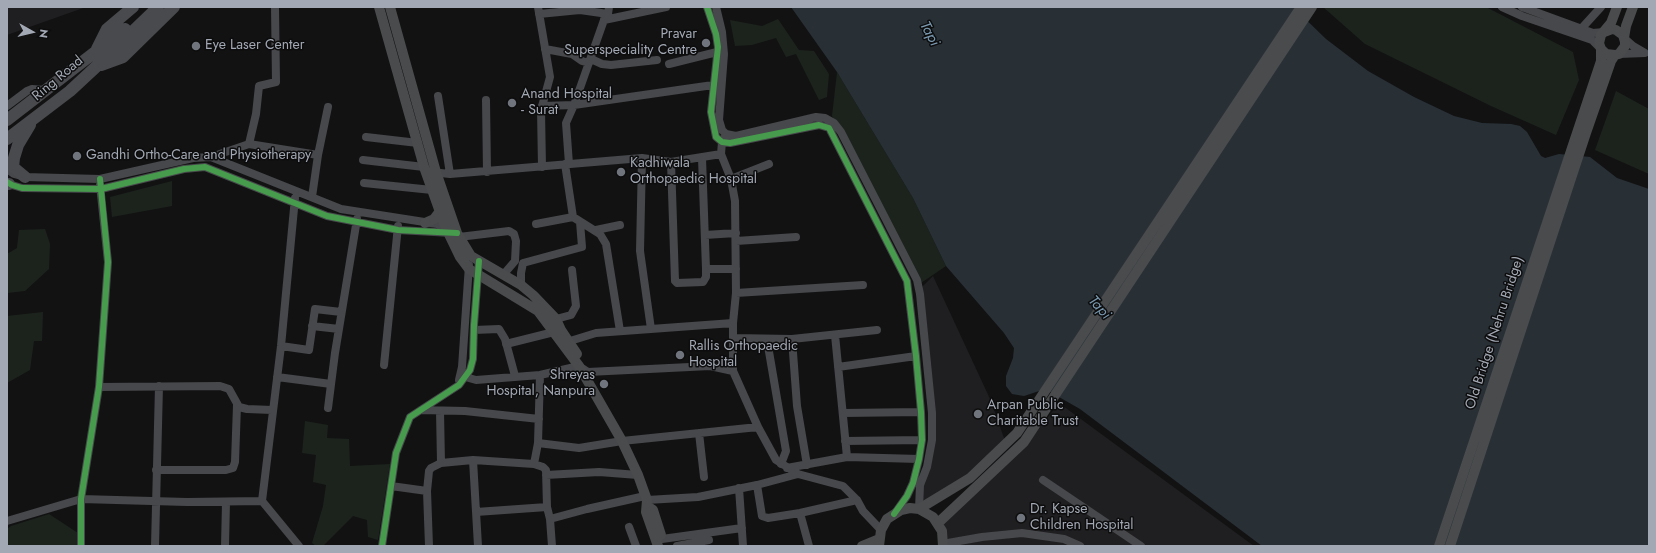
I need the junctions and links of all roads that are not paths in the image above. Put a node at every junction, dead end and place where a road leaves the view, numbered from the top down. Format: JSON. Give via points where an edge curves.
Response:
{"nodes":[{"id":1,"x":132,"y":7,"type":"edge"},
{"id":2,"x":152,"y":7,"type":"edge"},
{"id":3,"x":158,"y":7,"type":"edge"},
{"id":4,"x":174,"y":7,"type":"edge"},
{"id":5,"x":276,"y":7,"type":"edge"},
{"id":6,"x":379,"y":7,"type":"edge"},
{"id":7,"x":390,"y":7,"type":"edge"},
{"id":8,"x":666,"y":7,"type":"edge"},
{"id":9,"x":707,"y":7,"type":"edge"},
{"id":10,"x":716,"y":7,"type":"edge"},
{"id":11,"x":1301,"y":7,"type":"edge"},
{"id":12,"x":1312,"y":7,"type":"edge"},
{"id":13,"x":1502,"y":7,"type":"edge"},
{"id":14,"x":1522,"y":7,"type":"edge"},
{"id":15,"x":1601,"y":7,"type":"edge"},
{"id":16,"x":1617,"y":7,"type":"edge"},
{"id":17,"x":1633,"y":7,"type":"edge"},
{"id":18,"x":538,"y":11,"type":"edge"},
{"id":19,"x":607,"y":14,"type":"edge"},
{"id":20,"x":1581,"y":29,"type":"junction"},
{"id":21,"x":1604,"y":32,"type":"junction"},
{"id":22,"x":123,"y":35,"type":"junction"},
{"id":23,"x":1624,"y":38,"type":"junction"},
{"id":24,"x":545,"y":49,"type":"junction"},
{"id":25,"x":1600,"y":49,"type":"junction"},
{"id":26,"x":96,"y":51,"type":"junction"},
{"id":27,"x":717,"y":52,"type":"junction"},
{"id":28,"x":1617,"y":54,"type":"junction"},
{"id":29,"x":1647,"y":54,"type":"edge"},
{"id":30,"x":657,"y":60,"type":"dead end"},
{"id":31,"x":590,"y":61,"type":"junction"},
{"id":32,"x":668,"y":64,"type":"dead end"},
{"id":33,"x":98,"y":65,"type":"junction"},
{"id":34,"x":713,"y":84,"type":"junction"},
{"id":35,"x":45,"y":90,"type":"junction"},
{"id":36,"x":438,"y":96,"type":"dead end"},
{"id":37,"x":486,"y":100,"type":"dead end"},
{"id":38,"x":574,"y":105,"type":"junction"},
{"id":39,"x":7,"y":106,"type":"edge"},
{"id":40,"x":542,"y":106,"type":"junction"},
{"id":41,"x":328,"y":107,"type":"dead end"},
{"id":42,"x":34,"y":119,"type":"junction"},
{"id":43,"x":7,"y":120,"type":"edge"},
{"id":44,"x":1582,"y":132,"type":"junction"},
{"id":45,"x":726,"y":134,"type":"junction"},
{"id":46,"x":366,"y":137,"type":"dead end"},
{"id":47,"x":7,"y":139,"type":"edge"},
{"id":48,"x":722,"y":142,"type":"junction"},
{"id":49,"x":418,"y":143,"type":"junction"},
{"id":50,"x":249,"y":144,"type":"junction"},
{"id":51,"x":721,"y":154,"type":"junction"},
{"id":52,"x":318,"y":155,"type":"junction"},
{"id":53,"x":211,"y":157,"type":"junction"},
{"id":54,"x":642,"y":158,"type":"junction"},
{"id":55,"x":702,"y":158,"type":"junction"},
{"id":56,"x":363,"y":160,"type":"dead end"},
{"id":57,"x":671,"y":162,"type":"junction"},
{"id":58,"x":567,"y":164,"type":"junction"},
{"id":59,"x":769,"y":164,"type":"dead end"},
{"id":60,"x":542,"y":167,"type":"junction"},
{"id":61,"x":7,"y":169,"type":"edge"},
{"id":62,"x":429,"y":170,"type":"junction"},
{"id":63,"x":487,"y":172,"type":"junction"},
{"id":64,"x":450,"y":174,"type":"junction"},
{"id":65,"x":24,"y":177,"type":"junction"},
{"id":66,"x":100,"y":178,"type":"junction"},
{"id":67,"x":731,"y":179,"type":"junction"},
{"id":68,"x":364,"y":182,"type":"dead end"},
{"id":69,"x":8,"y":183,"type":"edge"},
{"id":70,"x":101,"y":189,"type":"junction"},
{"id":71,"x":432,"y":190,"type":"junction"},
{"id":72,"x":296,"y":191,"type":"junction"},
{"id":73,"x":312,"y":197,"type":"junction"},
{"id":74,"x":295,"y":202,"type":"junction"},
{"id":75,"x":440,"y":211,"type":"junction"},
{"id":76,"x":358,"y":212,"type":"junction"},
{"id":77,"x":572,"y":217,"type":"junction"},
{"id":78,"x":399,"y":219,"type":"junction"},
{"id":79,"x":580,"y":222,"type":"junction"},
{"id":80,"x":356,"y":223,"type":"junction"},
{"id":81,"x":424,"y":223,"type":"junction"},
{"id":82,"x":536,"y":224,"type":"dead end"},
{"id":83,"x":620,"y":225,"type":"dead end"},
{"id":84,"x":398,"y":230,"type":"junction"},
{"id":85,"x":596,"y":230,"type":"junction"},
{"id":86,"x":453,"y":231,"type":"junction"},
{"id":87,"x":705,"y":235,"type":"junction"},
{"id":88,"x":736,"y":237,"type":"junction"},
{"id":89,"x":796,"y":237,"type":"dead end"},
{"id":90,"x":475,"y":258,"type":"junction"},
{"id":91,"x":518,"y":264,"type":"junction"},
{"id":92,"x":706,"y":269,"type":"junction"},
{"id":93,"x":736,"y":269,"type":"junction"},
{"id":94,"x":572,"y":270,"type":"dead end"},
{"id":95,"x":473,"y":271,"type":"junction"},
{"id":96,"x":503,"y":275,"type":"junction"},
{"id":97,"x":521,"y":285,"type":"junction"},
{"id":98,"x":863,"y":285,"type":"dead end"},
{"id":99,"x":736,"y":293,"type":"junction"},
{"id":100,"x":341,"y":312,"type":"junction"},
{"id":101,"x":556,"y":320,"type":"junction"},
{"id":102,"x":733,"y":323,"type":"junction"},
{"id":103,"x":312,"y":326,"type":"junction"},
{"id":104,"x":338,"y":329,"type":"junction"},
{"id":105,"x":650,"y":329,"type":"junction"},
{"id":106,"x":474,"y":330,"type":"junction"},
{"id":107,"x":877,"y":330,"type":"dead end"},
{"id":108,"x":558,"y":331,"type":"junction"},
{"id":109,"x":620,"y":331,"type":"junction"},
{"id":110,"x":836,"y":335,"type":"junction"},
{"id":111,"x":733,"y":338,"type":"junction"},
{"id":112,"x":792,"y":339,"type":"junction"},
{"id":113,"x":767,"y":340,"type":"junction"},
{"id":114,"x":570,"y":342,"type":"junction"},
{"id":115,"x":506,"y":344,"type":"junction"},
{"id":116,"x":281,"y":346,"type":"junction"},
{"id":117,"x":916,"y":356,"type":"junction"},
{"id":118,"x":384,"y":364,"type":"dead end"},
{"id":119,"x":838,"y":367,"type":"junction"},
{"id":120,"x":733,"y":371,"type":"junction"},
{"id":121,"x":585,"y":373,"type":"junction"},
{"id":122,"x":540,"y":375,"type":"junction"},
{"id":123,"x":463,"y":376,"type":"junction"},
{"id":124,"x":515,"y":376,"type":"junction"},
{"id":125,"x":277,"y":377,"type":"junction"},
{"id":126,"x":331,"y":384,"type":"junction"},
{"id":127,"x":159,"y":386,"type":"junction"},
{"id":128,"x":99,"y":387,"type":"junction"},
{"id":129,"x":237,"y":405,"type":"junction"},
{"id":130,"x":328,"y":408,"type":"dead end"},
{"id":131,"x":272,"y":410,"type":"junction"},
{"id":132,"x":420,"y":410,"type":"junction"},
{"id":133,"x":440,"y":411,"type":"junction"},
{"id":134,"x":921,"y":412,"type":"junction"},
{"id":135,"x":843,"y":414,"type":"junction"},
{"id":136,"x":539,"y":419,"type":"junction"},
{"id":137,"x":758,"y":427,"type":"junction"},
{"id":138,"x":699,"y":433,"type":"junction"},
{"id":139,"x":622,"y":440,"type":"junction"},
{"id":140,"x":845,"y":440,"type":"junction"},
{"id":141,"x":922,"y":440,"type":"junction"},
{"id":142,"x":538,"y":443,"type":"junction"},
{"id":143,"x":847,"y":457,"type":"junction"},
{"id":144,"x":919,"y":459,"type":"junction"},
{"id":145,"x":473,"y":460,"type":"junction"},
{"id":146,"x":441,"y":463,"type":"junction"},
{"id":147,"x":534,"y":464,"type":"junction"},
{"id":148,"x":807,"y":464,"type":"junction"},
{"id":149,"x":784,"y":466,"type":"junction"},
{"id":150,"x":156,"y":470,"type":"junction"},
{"id":151,"x":798,"y":474,"type":"junction"},
{"id":152,"x":546,"y":475,"type":"junction"},
{"id":153,"x":638,"y":475,"type":"junction"},
{"id":154,"x":704,"y":477,"type":"dead end"},
{"id":155,"x":1043,"y":480,"type":"dead end"},
{"id":156,"x":757,"y":485,"type":"junction"},
{"id":157,"x":391,"y":486,"type":"junction"},
{"id":158,"x":739,"y":488,"type":"junction"},
{"id":159,"x":427,"y":491,"type":"junction"},
{"id":160,"x":81,"y":499,"type":"junction"},
{"id":161,"x":857,"y":500,"type":"junction"},
{"id":162,"x":155,"y":501,"type":"junction"},
{"id":163,"x":262,"y":501,"type":"junction"},
{"id":164,"x":646,"y":501,"type":"junction"},
{"id":165,"x":226,"y":502,"type":"junction"},
{"id":166,"x":547,"y":507,"type":"junction"},
{"id":167,"x":919,"y":509,"type":"junction"},
{"id":168,"x":476,"y":512,"type":"junction"},
{"id":169,"x":800,"y":513,"type":"junction"},
{"id":170,"x":894,"y":514,"type":"junction"},
{"id":171,"x":550,"y":519,"type":"junction"},
{"id":172,"x":7,"y":521,"type":"edge"},
{"id":173,"x":938,"y":523,"type":"junction"},
{"id":174,"x":629,"y":527,"type":"dead end"},
{"id":175,"x":742,"y":528,"type":"junction"},
{"id":176,"x":880,"y":538,"type":"edge"},
{"id":177,"x":710,"y":540,"type":"dead end"},
{"id":178,"x":661,"y":544,"type":"edge"},
{"id":179,"x":946,"y":544,"type":"edge"},
{"id":180,"x":81,"y":546,"type":"edge"},
{"id":181,"x":155,"y":546,"type":"edge"},
{"id":182,"x":225,"y":546,"type":"edge"},
{"id":183,"x":299,"y":546,"type":"edge"},
{"id":184,"x":382,"y":546,"type":"edge"},
{"id":185,"x":429,"y":546,"type":"edge"},
{"id":186,"x":478,"y":546,"type":"edge"},
{"id":187,"x":552,"y":546,"type":"edge"},
{"id":188,"x":636,"y":546,"type":"edge"},
{"id":189,"x":677,"y":546,"type":"edge"},
{"id":190,"x":743,"y":546,"type":"edge"},
{"id":191,"x":809,"y":546,"type":"edge"},
{"id":192,"x":862,"y":546,"type":"edge"},
{"id":193,"x":1080,"y":546,"type":"edge"},
{"id":194,"x":1141,"y":546,"type":"edge"},
{"id":195,"x":1439,"y":546,"type":"edge"},
{"id":196,"x":1450,"y":546,"type":"edge"}],
"edges":[{"from":1,"to":26,"type":"highway","via":[[107,29]]},
{"from":2,"to":22,"type":"highway"},
{"from":3,"to":22,"type":"highway"},
{"from":4,"to":33,"type":"highway","via":[[123,57]]},
{"from":5,"to":50,"type":"street","via":[[276,82],[260,86]]},
{"from":6,"to":49,"type":"main road"},
{"from":7,"to":62,"type":"main road"},
{"from":8,"to":19,"type":"street"},
{"from":9,"to":27,"type":"street","via":[[716,34]]},
{"from":10,"to":45,"type":"street","via":[[724,54],[719,120]]},
{"from":11,"to":167,"type":"main road","via":[[1017,433],[970,478]]},
{"from":12,"to":173,"type":"main road","via":[[1024,442]]},
{"from":13,"to":25,"type":"street","via":[[1592,40]]},
{"from":14,"to":20,"type":"street"},
{"from":15,"to":20,"type":"street"},
{"from":16,"to":21,"type":"main road","via":[[1611,23]]},
{"from":17,"to":23,"type":"main road"},
{"from":18,"to":19,"type":"street","via":[[580,10]]},
{"from":18,"to":24,"type":"street"},
{"from":19,"to":31,"type":"street"},
{"from":20,"to":21,"type":"street","via":[[1593,33]]},
{"from":21,"to":23,"type":"main road","via":[[1616,30]]},
{"from":21,"to":25,"type":"main road","via":[[1600,39]]},
{"from":22,"to":26,"type":"highway","name":"Ring Road"},
{"from":22,"to":33,"type":"highway","name":"Ring Road"},
{"from":23,"to":28,"type":"main road","via":[[1624,46]]},
{"from":23,"to":29,"type":"street"},
{"from":24,"to":31,"type":"street","via":[[570,53],[582,61]]},
{"from":24,"to":40,"type":"street","via":[[550,77]]},
{"from":25,"to":28,"type":"main road","via":[[1606,54]]},
{"from":25,"to":44,"type":"main road","via":[[1601,62]]},
{"from":26,"to":35,"type":"highway","name":"Ring Road"},
{"from":27,"to":32,"type":"street"},
{"from":27,"to":34,"type":"street"},
{"from":28,"to":29,"type":"street"},
{"from":28,"to":44,"type":"main road","via":[[1611,62]]},
{"from":30,"to":31,"type":"street","via":[[611,65]]},
{"from":31,"to":38,"type":"street"},
{"from":33,"to":42,"type":"highway","name":"Ring Road"},
{"from":34,"to":38,"type":"street"},
{"from":34,"to":48,"type":"street","via":[[711,118],[714,133]]},
{"from":35,"to":39,"type":"street","via":[[27,91]]},
{"from":35,"to":43,"type":"highway","name":"Ring Road"},
{"from":36,"to":64,"type":"street"},
{"from":37,"to":63,"type":"street"},
{"from":38,"to":40,"type":"street"},
{"from":38,"to":58,"type":"street","via":[[566,123]]},
{"from":40,"to":60,"type":"street"},
{"from":41,"to":52,"type":"street"},
{"from":42,"to":47,"type":"highway","name":"Ring Road"},
{"from":42,"to":65,"type":"highway","via":[[18,145],[14,158],[13,167]]},
{"from":44,"to":195,"type":"main road","name":"Old Bridge (Nehru Bridge)"},
{"from":44,"to":196,"type":"main road","name":"Old Bridge (Nehru Bridge)"},
{"from":45,"to":48,"type":"street"},
{"from":45,"to":167,"type":"street","via":[[736,136],[816,117],[834,123],[841,132],[917,280],[920,294],[932,413],[931,449],[920,485]]},
{"from":46,"to":49,"type":"street"},
{"from":48,"to":51,"type":"street"},
{"from":48,"to":117,"type":"street","via":[[730,143],[819,125],[829,128],[908,281]]},
{"from":49,"to":62,"type":"main road"},
{"from":50,"to":52,"type":"street"},
{"from":50,"to":53,"type":"street"},
{"from":51,"to":55,"type":"street"},
{"from":51,"to":67,"type":"street"},
{"from":52,"to":73,"type":"street"},
{"from":53,"to":66,"type":"street","via":[[192,158]]},
{"from":53,"to":72,"type":"street"},
{"from":54,"to":57,"type":"street"},
{"from":54,"to":58,"type":"street"},
{"from":54,"to":105,"type":"street","via":[[640,255]]},
{"from":55,"to":57,"type":"street"},
{"from":55,"to":87,"type":"street"},
{"from":56,"to":62,"type":"street"},
{"from":57,"to":92,"type":"street","via":[[675,283],[703,282]]},
{"from":58,"to":60,"type":"street"},
{"from":58,"to":77,"type":"street"},
{"from":59,"to":67,"type":"street"},
{"from":60,"to":63,"type":"street"},
{"from":61,"to":65,"type":"street"},
{"from":62,"to":64,"type":"street"},
{"from":62,"to":71,"type":"main road"},
{"from":62,"to":86,"type":"main road"},
{"from":63,"to":64,"type":"street"},
{"from":65,"to":66,"type":"street"},
{"from":66,"to":70,"type":"street"},
{"from":67,"to":88,"type":"street","via":[[735,201]]},
{"from":68,"to":71,"type":"street"},
{"from":69,"to":70,"type":"street","via":[[22,188]]},
{"from":70,"to":74,"type":"street","via":[[184,169],[205,167]]},
{"from":70,"to":128,"type":"street","via":[[108,262]]},
{"from":71,"to":75,"type":"main road"},
{"from":72,"to":73,"type":"street"},
{"from":72,"to":74,"type":"street"},
{"from":73,"to":76,"type":"street","via":[[341,209]]},
{"from":74,"to":80,"type":"street","via":[[327,216]]},
{"from":74,"to":116,"type":"street"},
{"from":75,"to":81,"type":"main road","via":[[434,219]]},
{"from":75,"to":86,"type":"main road"},
{"from":76,"to":78,"type":"street"},
{"from":76,"to":80,"type":"street"},
{"from":77,"to":79,"type":"street"},
{"from":77,"to":82,"type":"street"},
{"from":78,"to":81,"type":"street"},
{"from":78,"to":84,"type":"street"},
{"from":79,"to":85,"type":"street"},
{"from":79,"to":91,"type":"street","via":[[582,247]]},
{"from":80,"to":84,"type":"street"},
{"from":80,"to":100,"type":"street"},
{"from":81,"to":86,"type":"street"},
{"from":83,"to":85,"type":"street"},
{"from":84,"to":86,"type":"street"},
{"from":84,"to":118,"type":"street"},
{"from":85,"to":109,"type":"street","via":[[606,244]]},
{"from":86,"to":90,"type":"main road"},
{"from":86,"to":91,"type":"street","via":[[509,231],[514,234],[516,241]]},
{"from":86,"to":95,"type":"main road","via":[[460,257]]},
{"from":87,"to":88,"type":"street"},
{"from":87,"to":92,"type":"street"},
{"from":88,"to":89,"type":"street"},
{"from":88,"to":93,"type":"street"},
{"from":90,"to":95,"type":"street"},
{"from":90,"to":96,"type":"main road"},
{"from":91,"to":96,"type":"street"},
{"from":91,"to":97,"type":"street"},
{"from":92,"to":93,"type":"street"},
{"from":93,"to":99,"type":"street"},
{"from":94,"to":101,"type":"street","via":[[576,306],[571,315]]},
{"from":95,"to":106,"type":"street"},
{"from":95,"to":108,"type":"main road","via":[[534,308]]},
{"from":95,"to":123,"type":"street"},
{"from":96,"to":97,"type":"main road"},
{"from":97,"to":101,"type":"main road"},
{"from":98,"to":99,"type":"street"},
{"from":99,"to":102,"type":"street"},
{"from":100,"to":103,"type":"street","via":[[315,308]]},
{"from":100,"to":104,"type":"street"},
{"from":101,"to":108,"type":"main road"},
{"from":102,"to":105,"type":"street"},
{"from":102,"to":111,"type":"street"},
{"from":103,"to":104,"type":"street"},
{"from":103,"to":116,"type":"street","via":[[309,350]]},
{"from":104,"to":126,"type":"street"},
{"from":105,"to":109,"type":"street"},
{"from":106,"to":115,"type":"street","via":[[499,329]]},
{"from":106,"to":123,"type":"street","via":[[474,359],[470,370]]},
{"from":107,"to":110,"type":"street"},
{"from":108,"to":114,"type":"main road"},
{"from":108,"to":115,"type":"street"},
{"from":108,"to":121,"type":"main road"},
{"from":109,"to":114,"type":"street","via":[[596,333]]},
{"from":110,"to":112,"type":"street"},
{"from":110,"to":119,"type":"street"},
{"from":111,"to":113,"type":"street"},
{"from":111,"to":120,"type":"street"},
{"from":112,"to":113,"type":"street"},
{"from":112,"to":148,"type":"street","via":[[796,406]]},
{"from":113,"to":149,"type":"street","via":[[786,451]]},
{"from":114,"to":121,"type":"main road"},
{"from":115,"to":124,"type":"street"},
{"from":116,"to":125,"type":"street"},
{"from":117,"to":119,"type":"street"},
{"from":117,"to":134,"type":"street"},
{"from":119,"to":135,"type":"street"},
{"from":120,"to":121,"type":"street","via":[[710,366]]},
{"from":120,"to":137,"type":"street"},
{"from":121,"to":122,"type":"street"},
{"from":121,"to":139,"type":"main road"},
{"from":122,"to":124,"type":"street"},
{"from":122,"to":136,"type":"street"},
{"from":123,"to":124,"type":"street","via":[[476,380]]},
{"from":123,"to":132,"type":"street","via":[[459,385]]},
{"from":125,"to":126,"type":"street"},
{"from":125,"to":131,"type":"street"},
{"from":126,"to":130,"type":"street"},
{"from":127,"to":128,"type":"street"},
{"from":127,"to":129,"type":"street","via":[[223,386],[228,389]]},
{"from":127,"to":150,"type":"street"},
{"from":128,"to":160,"type":"street"},
{"from":129,"to":131,"type":"street","via":[[247,409]]},
{"from":129,"to":150,"type":"street","via":[[235,462],[232,468]]},
{"from":131,"to":163,"type":"street"},
{"from":132,"to":133,"type":"street"},
{"from":132,"to":157,"type":"street","via":[[410,418],[396,453]]},
{"from":133,"to":136,"type":"street"},
{"from":133,"to":146,"type":"street"},
{"from":134,"to":135,"type":"street"},
{"from":134,"to":141,"type":"street"},
{"from":135,"to":140,"type":"street"},
{"from":136,"to":142,"type":"street"},
{"from":137,"to":138,"type":"street"},
{"from":137,"to":149,"type":"street","via":[[776,460]]},
{"from":138,"to":139,"type":"street"},
{"from":138,"to":154,"type":"street"},
{"from":139,"to":142,"type":"street","via":[[579,448]]},
{"from":139,"to":153,"type":"main road"},
{"from":140,"to":141,"type":"street"},
{"from":140,"to":143,"type":"street"},
{"from":141,"to":144,"type":"street"},
{"from":142,"to":147,"type":"street"},
{"from":143,"to":144,"type":"street"},
{"from":143,"to":148,"type":"street"},
{"from":144,"to":170,"type":"street","via":[[907,496]]},
{"from":145,"to":146,"type":"street"},
{"from":145,"to":147,"type":"street"},
{"from":145,"to":168,"type":"street"},
{"from":146,"to":159,"type":"street","via":[[429,471]]},
{"from":147,"to":152,"type":"street","via":[[544,467]]},
{"from":148,"to":149,"type":"street"},
{"from":149,"to":151,"type":"street"},
{"from":150,"to":162,"type":"street"},
{"from":151,"to":156,"type":"street"},
{"from":151,"to":161,"type":"street","via":[[843,486]]},
{"from":152,"to":153,"type":"street","via":[[594,472]]},
{"from":152,"to":166,"type":"street"},
{"from":153,"to":164,"type":"main road"},
{"from":155,"to":194,"type":"street"},
{"from":156,"to":158,"type":"street"},
{"from":156,"to":169,"type":"street","via":[[762,516],[765,518]]},
{"from":157,"to":159,"type":"street"},
{"from":157,"to":184,"type":"street"},
{"from":158,"to":164,"type":"street","via":[[698,497]]},
{"from":158,"to":175,"type":"street"},
{"from":159,"to":185,"type":"street"},
{"from":160,"to":162,"type":"street"},
{"from":160,"to":172,"type":"street"},
{"from":160,"to":180,"type":"street"},
{"from":161,"to":169,"type":"street"},
{"from":161,"to":176,"type":"street"},
{"from":162,"to":165,"type":"street"},
{"from":162,"to":181,"type":"street"},
{"from":163,"to":165,"type":"street"},
{"from":163,"to":183,"type":"street"},
{"from":164,"to":171,"type":"street","via":[[587,509]]},
{"from":164,"to":178,"type":"main road","via":[[646,512]]},
{"from":165,"to":182,"type":"street"},
{"from":166,"to":168,"type":"street"},
{"from":166,"to":171,"type":"street"},
{"from":167,"to":170,"type":"main road","via":[[910,508]]},
{"from":167,"to":173,"type":"main road"},
{"from":168,"to":186,"type":"street"},
{"from":169,"to":191,"type":"street"},
{"from":170,"to":176,"type":"main road","via":[[887,519]]},
{"from":171,"to":187,"type":"street"},
{"from":173,"to":179,"type":"main road"},
{"from":174,"to":188,"type":"street"},
{"from":175,"to":178,"type":"street"},
{"from":175,"to":190,"type":"street"},
{"from":176,"to":192,"type":"main road"},
{"from":177,"to":189,"type":"street"},
{"from":179,"to":193,"type":"street","via":[[982,536],[1022,533],[1064,539]]}]}
